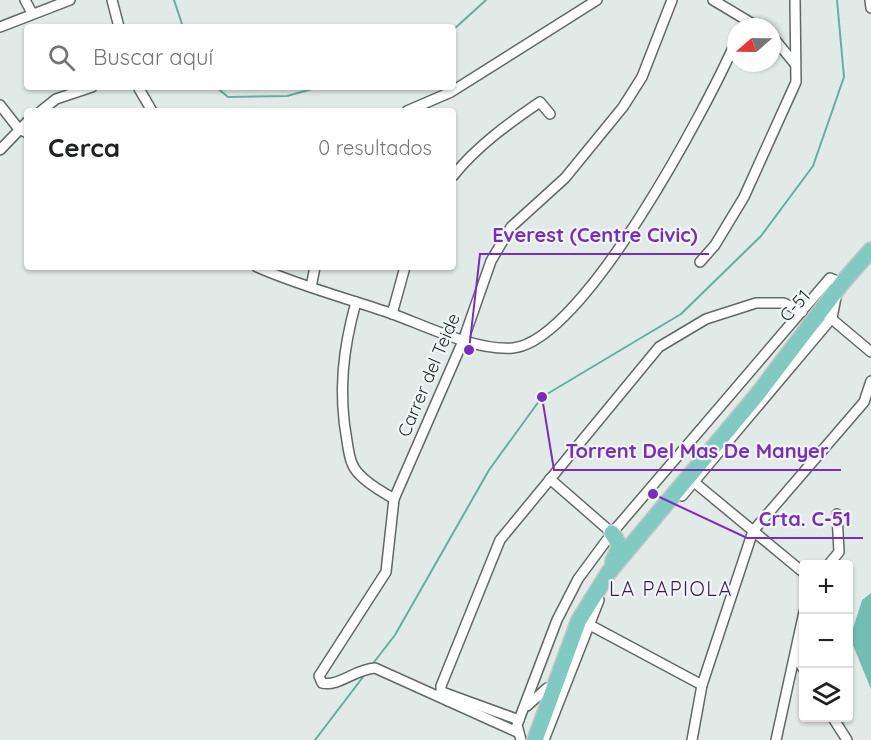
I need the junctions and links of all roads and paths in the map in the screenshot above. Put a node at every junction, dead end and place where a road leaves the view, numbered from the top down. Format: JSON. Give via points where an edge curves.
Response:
{"nodes":[{"id":1,"x":25,"y":0,"type":"edge"},
{"id":2,"x":70,"y":0,"type":"edge"},
{"id":3,"x":112,"y":0,"type":"edge"},
{"id":4,"x":597,"y":0,"type":"edge"},
{"id":5,"x":672,"y":0,"type":"edge"},
{"id":6,"x":713,"y":0,"type":"edge"},
{"id":7,"x":795,"y":0,"type":"edge"},
{"id":8,"x":870,"y":0,"type":"edge"},
{"id":9,"x":871,"y":9,"type":"edge"},
{"id":10,"x":32,"y":13,"type":"junction"},
{"id":11,"x":742,"y":16,"type":"joint"},
{"id":12,"x":745,"y":18,"type":"edge"},
{"id":13,"x":118,"y":24,"type":"edge"},
{"id":14,"x":0,"y":27,"type":"edge"},
{"id":15,"x":781,"y":47,"type":"edge"},
{"id":16,"x":727,"y":62,"type":"edge"},
{"id":17,"x":795,"y":64,"type":"junction"},
{"id":18,"x":456,"y":89,"type":"edge"},
{"id":19,"x":83,"y":90,"type":"edge"},
{"id":20,"x":140,"y":90,"type":"edge"},
{"id":21,"x":454,"y":90,"type":"edge"},
{"id":22,"x":0,"y":105,"type":"edge"},
{"id":23,"x":45,"y":108,"type":"edge"},
{"id":24,"x":150,"y":108,"type":"edge"},
{"id":25,"x":414,"y":108,"type":"edge"},
{"id":26,"x":550,"y":114,"type":"dead end"},
{"id":27,"x":23,"y":131,"type":"edge"},
{"id":28,"x":0,"y":150,"type":"edge"},
{"id":29,"x":456,"y":172,"type":"edge"},
{"id":30,"x":871,"y":250,"type":"edge"},
{"id":31,"x":700,"y":262,"type":"dead end"},
{"id":32,"x":265,"y":270,"type":"edge"},
{"id":33,"x":314,"y":270,"type":"edge"},
{"id":34,"x":404,"y":270,"type":"edge"},
{"id":35,"x":836,"y":284,"type":"junction"},
{"id":36,"x":311,"y":287,"type":"junction"},
{"id":37,"x":356,"y":302,"type":"junction"},
{"id":38,"x":392,"y":314,"type":"junction"},
{"id":39,"x":827,"y":314,"type":"junction"},
{"id":40,"x":804,"y":317,"type":"junction"},
{"id":41,"x":463,"y":341,"type":"junction"},
{"id":42,"x":781,"y":343,"type":"junction"},
{"id":43,"x":871,"y":352,"type":"edge"},
{"id":44,"x":871,"y":381,"type":"edge"},
{"id":45,"x":871,"y":406,"type":"edge"},
{"id":46,"x":858,"y":408,"type":"junction"},
{"id":47,"x":733,"y":412,"type":"junction"},
{"id":48,"x":692,"y":479,"type":"junction"},
{"id":49,"x":550,"y":480,"type":"junction"},
{"id":50,"x":394,"y":499,"type":"junction"},
{"id":51,"x":837,"y":514,"type":"dead end"},
{"id":52,"x":753,"y":531,"type":"junction"},
{"id":53,"x":616,"y":540,"type":"junction"},
{"id":54,"x":832,"y":560,"type":"edge"},
{"id":55,"x":799,"y":569,"type":"edge"},
{"id":56,"x":804,"y":614,"type":"edge"},
{"id":57,"x":586,"y":618,"type":"junction"},
{"id":58,"x":573,"y":649,"type":"junction"},
{"id":59,"x":795,"y":655,"type":"junction"},
{"id":60,"x":803,"y":668,"type":"edge"},
{"id":61,"x":702,"y":685,"type":"junction"},
{"id":62,"x":551,"y":687,"type":"junction"},
{"id":63,"x":441,"y":689,"type":"junction"},
{"id":64,"x":431,"y":694,"type":"junction"},
{"id":65,"x":449,"y":702,"type":"junction"},
{"id":66,"x":525,"y":708,"type":"junction"},
{"id":67,"x":836,"y":722,"type":"edge"},
{"id":68,"x":525,"y":734,"type":"edge"},
{"id":69,"x":544,"y":740,"type":"edge"},
{"id":70,"x":692,"y":740,"type":"edge"},
{"id":71,"x":776,"y":740,"type":"edge"},
{"id":72,"x":847,"y":740,"type":"edge"}],
"edges":[{"from":1,"to":10,"type":"street"},
{"from":2,"to":10,"type":"street"},
{"from":3,"to":13,"type":"street"},
{"from":4,"to":18,"type":"street"},
{"from":5,"to":41,"type":"street","name":"Carrer del Teide","via":[[642,77],[623,106],[565,178],[511,227],[491,261]]},
{"from":6,"to":11,"type":"street"},
{"from":7,"to":17,"type":"street"},
{"from":8,"to":9,"type":"street"},
{"from":10,"to":14,"type":"street"},
{"from":11,"to":12,"type":"street"},
{"from":15,"to":17,"type":"street"},
{"from":16,"to":41,"type":"street","via":[[681,150],[632,231],[592,285],[543,334],[526,345],[511,348]]},
{"from":17,"to":31,"type":"street","via":[[796,82],[744,197]]},
{"from":19,"to":23,"type":"street","via":[[56,99]]},
{"from":20,"to":24,"type":"street"},
{"from":21,"to":25,"type":"street"},
{"from":22,"to":27,"type":"street"},
{"from":26,"to":29,"type":"street","via":[[540,102],[510,122]]},
{"from":27,"to":28,"type":"street"},
{"from":30,"to":35,"type":"main road"},
{"from":32,"to":36,"type":"street"},
{"from":33,"to":36,"type":"street"},
{"from":34,"to":38,"type":"street"},
{"from":35,"to":39,"type":"main road","name":"C-51"},
{"from":35,"to":40,"type":"main road","name":"C-51"},
{"from":36,"to":37,"type":"street"},
{"from":37,"to":38,"type":"street"},
{"from":37,"to":50,"type":"street","via":[[341,375],[350,460],[360,475]]},
{"from":38,"to":41,"type":"street"},
{"from":39,"to":42,"type":"main road","via":[[817,314],[796,339]]},
{"from":39,"to":43,"type":"street"},
{"from":39,"to":48,"type":"main road","name":"C-51"},
{"from":40,"to":42,"type":"main road","name":"C-51"},
{"from":40,"to":49,"type":"street","via":[[784,303],[756,303],[706,319],[658,347]]},
{"from":41,"to":50,"type":"street","name":"Carrer del Teide"},
{"from":42,"to":47,"type":"main road","name":"C-51"},
{"from":42,"to":53,"type":"street"},
{"from":44,"to":46,"type":"street"},
{"from":45,"to":46,"type":"street"},
{"from":46,"to":52,"type":"street"},
{"from":47,"to":48,"type":"main road","via":[[691,468]]},
{"from":47,"to":53,"type":"main road","name":"C-51"},
{"from":48,"to":52,"type":"street"},
{"from":48,"to":57,"type":"main road","name":"C-51","via":[[609,572]]},
{"from":49,"to":53,"type":"street"},
{"from":49,"to":63,"type":"street","via":[[500,540]]},
{"from":50,"to":64,"type":"street","name":"Carrer del Teide","via":[[386,572],[319,676],[322,683],[332,684],[363,668],[375,668]]},
{"from":51,"to":54,"type":"street","via":[[839,552]]},
{"from":52,"to":55,"type":"street"},
{"from":52,"to":61,"type":"street"},
{"from":53,"to":57,"type":"main road","via":[[616,557],[586,600]]},
{"from":53,"to":62,"type":"main road","name":"C-51","via":[[572,618]]},
{"from":53,"to":66,"type":"street","via":[[578,579],[557,620]]},
{"from":56,"to":59,"type":"street"},
{"from":57,"to":58,"type":"main road","name":"C-51"},
{"from":57,"to":61,"type":"street"},
{"from":58,"to":62,"type":"main road","name":"C-51"},
{"from":58,"to":69,"type":"street"},
{"from":59,"to":60,"type":"street"},
{"from":59,"to":71,"type":"street"},
{"from":61,"to":70,"type":"street"},
{"from":62,"to":66,"type":"street"},
{"from":62,"to":68,"type":"main road","name":"C-51"},
{"from":63,"to":64,"type":"street"},
{"from":63,"to":65,"type":"street"},
{"from":63,"to":68,"type":"street"},
{"from":64,"to":65,"type":"street","name":"Carrer del Teide"},
{"from":65,"to":68,"type":"street","name":"Carrer del Teide"},
{"from":66,"to":68,"type":"street"},
{"from":67,"to":72,"type":"street"}]}
